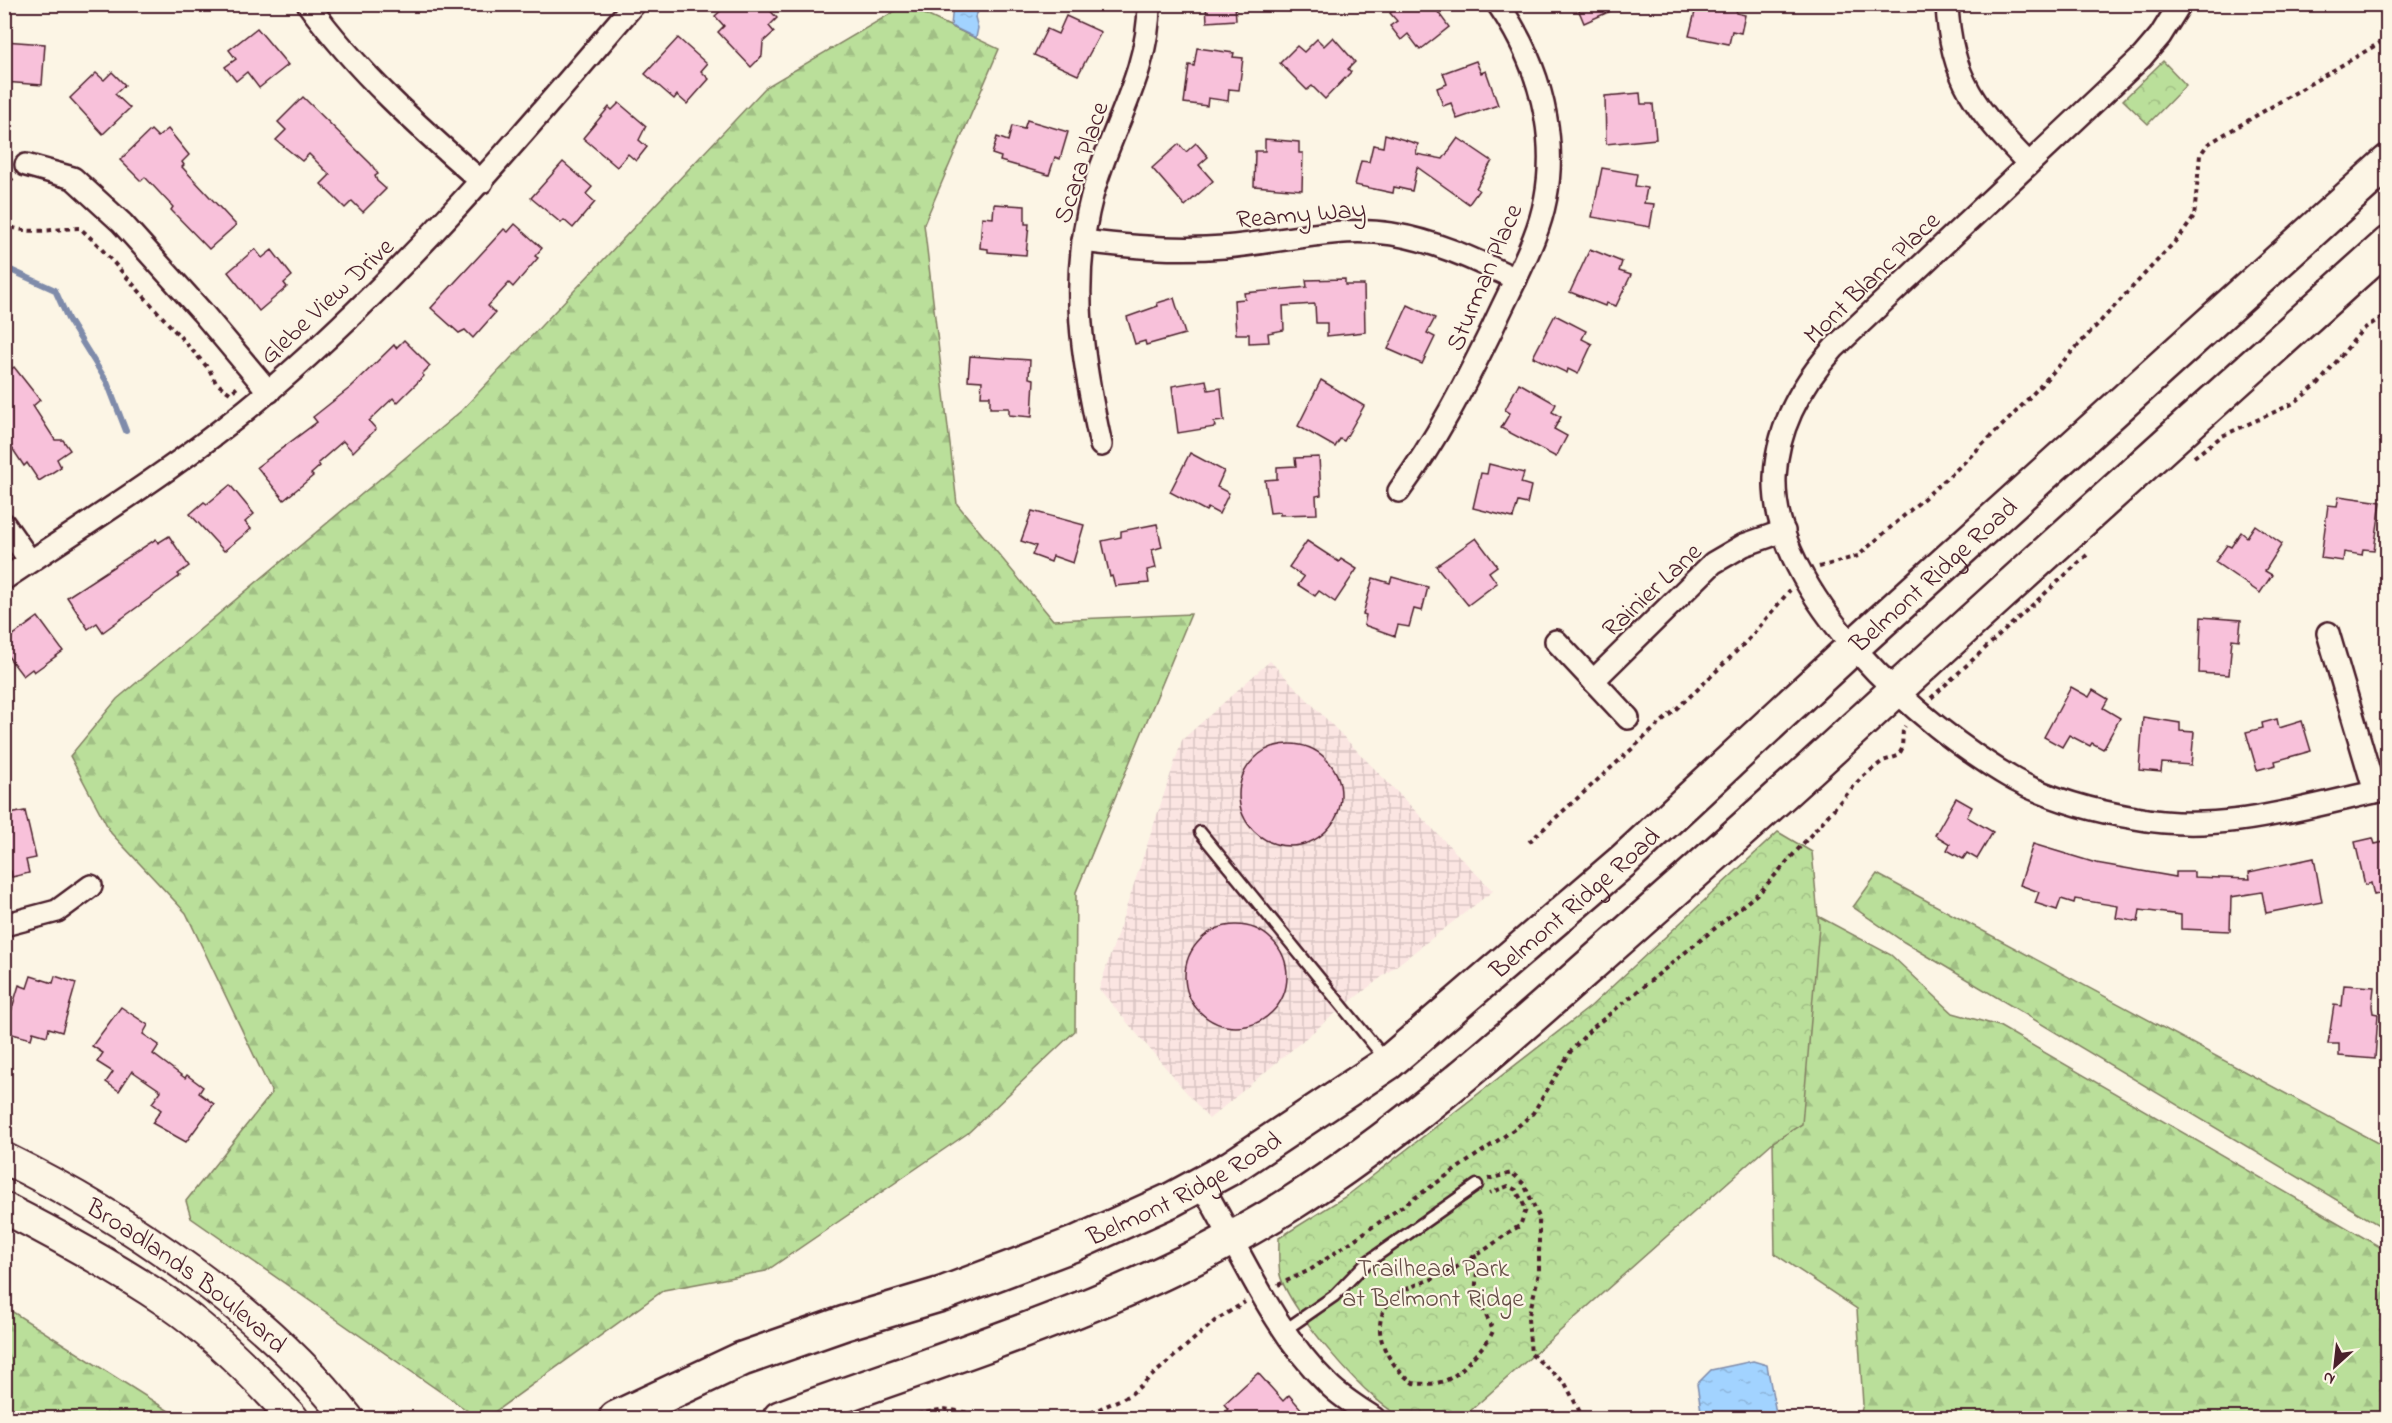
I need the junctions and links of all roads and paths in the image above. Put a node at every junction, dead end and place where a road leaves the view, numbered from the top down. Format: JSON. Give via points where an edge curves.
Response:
{"nodes":[{"id":1,"x":308,"y":4,"type":"edge"},
{"id":2,"x":634,"y":4,"type":"edge"},
{"id":3,"x":1149,"y":4,"type":"edge"},
{"id":4,"x":1498,"y":4,"type":"edge"},
{"id":5,"x":1947,"y":4,"type":"edge"},
{"id":6,"x":2180,"y":4,"type":"edge"},
{"id":7,"x":2388,"y":38,"type":"edge"},
{"id":8,"x":2388,"y":162,"type":"edge"},
{"id":9,"x":2028,"y":163,"type":"junction"},
{"id":10,"x":26,"y":165,"type":"dead end"},
{"id":11,"x":482,"y":182,"type":"junction"},
{"id":12,"x":4,"y":223,"type":"edge"},
{"id":13,"x":1083,"y":241,"type":"junction"},
{"id":14,"x":2388,"y":244,"type":"edge"},
{"id":15,"x":1516,"y":279,"type":"junction"},
{"id":16,"x":2388,"y":313,"type":"edge"},
{"id":17,"x":254,"y":375,"type":"junction"},
{"id":18,"x":269,"y":392,"type":"junction"},
{"id":19,"x":1101,"y":445,"type":"dead end"},
{"id":20,"x":2188,"y":461,"type":"dead end"},
{"id":21,"x":1400,"y":491,"type":"dead end"},
{"id":22,"x":4,"y":524,"type":"edge"},
{"id":23,"x":1784,"y":531,"type":"junction"},
{"id":24,"x":2094,"y":548,"type":"dead end"},
{"id":25,"x":30,"y":561,"type":"junction"},
{"id":26,"x":1804,"y":577,"type":"junction"},
{"id":27,"x":4,"y":579,"type":"edge"},
{"id":28,"x":2328,"y":633,"type":"dead end"},
{"id":29,"x":1556,"y":641,"type":"dead end"},
{"id":30,"x":1853,"y":647,"type":"junction"},
{"id":31,"x":1593,"y":681,"type":"junction"},
{"id":32,"x":1907,"y":699,"type":"junction"},
{"id":33,"x":1628,"y":717,"type":"dead end"},
{"id":34,"x":2381,"y":791,"type":"edge"},
{"id":35,"x":1200,"y":832,"type":"dead end"},
{"id":36,"x":1529,"y":842,"type":"dead end"},
{"id":37,"x":91,"y":886,"type":"dead end"},
{"id":38,"x":4,"y":925,"type":"edge"},
{"id":39,"x":1388,"y":1063,"type":"junction"},
{"id":40,"x":4,"y":1158,"type":"edge"},
{"id":41,"x":1458,"y":1168,"type":"junction"},
{"id":42,"x":1201,"y":1184,"type":"junction"},
{"id":43,"x":1474,"y":1187,"type":"junction"},
{"id":44,"x":4,"y":1208,"type":"edge"},
{"id":45,"x":1233,"y":1238,"type":"junction"},
{"id":46,"x":1474,"y":1255,"type":"junction"},
{"id":47,"x":1262,"y":1293,"type":"junction"},
{"id":48,"x":1285,"y":1330,"type":"junction"},
{"id":49,"x":293,"y":1419,"type":"edge"},
{"id":50,"x":348,"y":1419,"type":"edge"},
{"id":51,"x":616,"y":1419,"type":"edge"},
{"id":52,"x":780,"y":1419,"type":"edge"},
{"id":53,"x":900,"y":1419,"type":"edge"},
{"id":54,"x":1005,"y":1419,"type":"edge"},
{"id":55,"x":1064,"y":1419,"type":"edge"},
{"id":56,"x":1374,"y":1419,"type":"edge"},
{"id":57,"x":1583,"y":1419,"type":"edge"}],
"edges":[{"from":1,"to":11,"type":"street","via":[[388,98]]},
{"from":2,"to":11,"type":"street","name":"Glebe View Drive"},
{"from":3,"to":13,"type":"street","name":"Scara Place","via":[[1137,76],[1106,151]]},
{"from":4,"to":15,"type":"street","name":"Sturman Place","via":[[1532,63],[1548,130],[1545,200],[1535,236]]},
{"from":5,"to":9,"type":"street","via":[[1957,69],[1982,111]]},
{"from":6,"to":9,"type":"street","name":"Mont Blanc Place","via":[[2142,57]]},
{"from":7,"to":26,"type":"path","via":[[2208,144],[2200,155],[2194,217],[2182,234],[2013,415],[1888,532],[1857,556],[1821,565]]},
{"from":8,"to":30,"type":"main road","name":"Belmont Ridge Road"},
{"from":9,"to":23,"type":"street","name":"Mont Blanc Place","via":[[1817,368],[1787,420],[1779,448],[1775,477]]},
{"from":10,"to":17,"type":"street","via":[[74,178],[122,223]]},
{"from":11,"to":18,"type":"street","name":"Glebe View Drive","via":[[409,261]]},
{"from":12,"to":17,"type":"path","via":[[34,230],[80,228],[209,369],[216,383],[230,393]]},
{"from":13,"to":15,"type":"street","name":"Reamy Way","via":[[1184,250],[1331,232],[1390,234],[1453,250]]},
{"from":13,"to":19,"type":"street","name":"Scara Place","via":[[1079,323]]},
{"from":14,"to":32,"type":"main road"},
{"from":15,"to":21,"type":"street","name":"Sturman Place","via":[[1455,404]]},
{"from":16,"to":20,"type":"path","via":[[2362,330],[2319,383],[2294,403],[2222,436]]},
{"from":17,"to":18,"type":"street"},
{"from":18,"to":25,"type":"street","name":"Glebe View Drive","via":[[110,511]]},
{"from":22,"to":25,"type":"street"},
{"from":23,"to":26,"type":"street","name":"Mont Blanc Place"},
{"from":23,"to":31,"type":"street","name":"Rainier Lane","via":[[1744,545],[1713,563]]},
{"from":24,"to":32,"type":"path"},
{"from":25,"to":27,"type":"street","name":"Glebe View Drive"},
{"from":26,"to":30,"type":"street","name":"Mont Blanc Place"},
{"from":26,"to":36,"type":"path","via":[[1698,690]]},
{"from":28,"to":34,"type":"street"},
{"from":29,"to":31,"type":"street"},
{"from":30,"to":32,"type":"street","name":"Mont Blanc Place"},
{"from":30,"to":39,"type":"main road","name":"Belmont Ridge Road","via":[[1623,861]]},
{"from":31,"to":33,"type":"street"},
{"from":32,"to":34,"type":"street","name":"Mont Blanc Place","via":[[1978,757],[2017,780],[2053,796],[2137,819],[2220,824]]},
{"from":32,"to":41,"type":"path","via":[[1898,756],[1883,761],[1862,777],[1762,890],[1590,1030],[1571,1051],[1533,1113]]},
{"from":32,"to":45,"type":"main road","via":[[1743,830],[1463,1078],[1382,1141]]},
{"from":35,"to":39,"type":"lane"},
{"from":37,"to":38,"type":"street","via":[[57,911]]},
{"from":39,"to":42,"type":"main road","name":"Belmont Ridge Road"},
{"from":40,"to":50,"type":"main road","name":"Broadlands Boulevard","via":[[82,1198],[185,1267],[283,1349]]},
{"from":41,"to":43,"type":"path"},
{"from":41,"to":47,"type":"path","via":[[1310,1270]]},
{"from":42,"to":45,"type":"street"},
{"from":42,"to":51,"type":"main road","name":"Belmont Ridge Road","via":[[1074,1244],[942,1294],[742,1359]]},
{"from":43,"to":46,"type":"path","via":[[1479,1200],[1508,1186],[1516,1190],[1526,1209],[1520,1226]]},
{"from":43,"to":48,"type":"lane","via":[[1366,1263],[1334,1296]]},
{"from":43,"to":57,"type":"path","via":[[1495,1176],[1512,1173],[1524,1184],[1539,1217],[1539,1273],[1528,1319],[1531,1354],[1565,1383]]},
{"from":44,"to":49,"type":"main road","name":"Broadlands Boulevard","via":[[57,1234],[171,1305],[216,1342]]},
{"from":45,"to":47,"type":"street"},
{"from":45,"to":52,"type":"main road","via":[[1057,1317]]},
{"from":46,"to":46,"type":"path","via":[[1441,1276],[1402,1292],[1384,1313],[1380,1341],[1394,1367],[1413,1383],[1452,1379],[1489,1341],[1493,1331],[1476,1288],[1478,1267]]},
{"from":47,"to":48,"type":"street"},
{"from":47,"to":55,"type":"path","via":[[1216,1320],[1130,1395],[1086,1415]]},
{"from":48,"to":56,"type":"street","via":[[1330,1386]]},
{"from":53,"to":54,"type":"path","via":[[944,1409]]}]}
